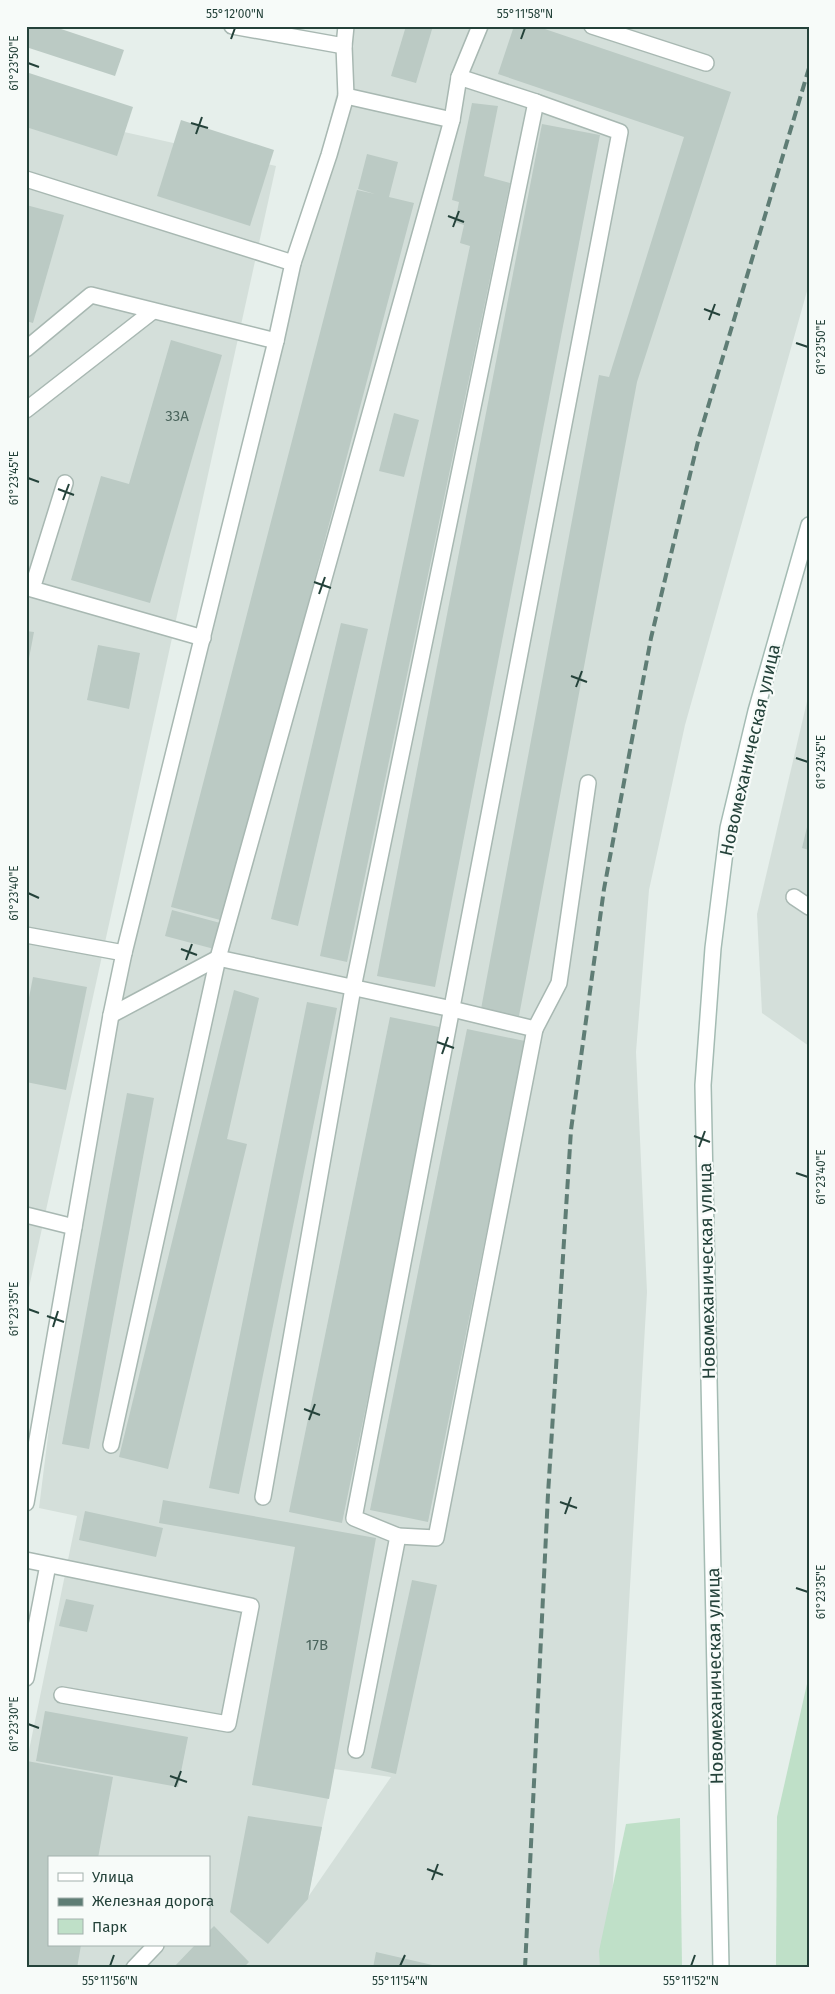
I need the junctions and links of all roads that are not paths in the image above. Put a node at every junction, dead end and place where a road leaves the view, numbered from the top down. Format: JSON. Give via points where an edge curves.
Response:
{"nodes":[{"id":1,"x":232,"y":26,"type":"edge"},
{"id":2,"x":346,"y":26,"type":"edge"},
{"id":3,"x":480,"y":26,"type":"edge"},
{"id":4,"x":592,"y":26,"type":"edge"},
{"id":5,"x":344,"y":46,"type":"junction"},
{"id":6,"x":706,"y":62,"type":"dead end"},
{"id":7,"x":459,"y":77,"type":"junction"},
{"id":8,"x":346,"y":96,"type":"junction"},
{"id":9,"x":536,"y":102,"type":"junction"},
{"id":10,"x":452,"y":120,"type":"junction"},
{"id":11,"x":26,"y":179,"type":"edge"},
{"id":12,"x":293,"y":262,"type":"junction"},
{"id":13,"x":153,"y":311,"type":"junction"},
{"id":14,"x":276,"y":341,"type":"junction"},
{"id":15,"x":26,"y":349,"type":"edge"},
{"id":16,"x":26,"y":410,"type":"edge"},
{"id":17,"x":65,"y":483,"type":"dead end"},
{"id":18,"x":809,"y":525,"type":"edge"},
{"id":19,"x":203,"y":638,"type":"junction"},
{"id":20,"x":588,"y":783,"type":"dead end"},
{"id":21,"x":794,"y":897,"type":"dead end"},
{"id":22,"x":809,"y":907,"type":"edge"},
{"id":23,"x":26,"y":935,"type":"edge"},
{"id":24,"x":124,"y":953,"type":"junction"},
{"id":25,"x":218,"y":958,"type":"junction"},
{"id":26,"x":353,"y":988,"type":"junction"},
{"id":27,"x":452,"y":1009,"type":"junction"},
{"id":28,"x":111,"y":1015,"type":"junction"},
{"id":29,"x":535,"y":1029,"type":"junction"},
{"id":30,"x":26,"y":1215,"type":"edge"},
{"id":31,"x":74,"y":1227,"type":"junction"},
{"id":32,"x":111,"y":1445,"type":"dead end"},
{"id":33,"x":263,"y":1497,"type":"dead end"},
{"id":34,"x":26,"y":1503,"type":"edge"},
{"id":35,"x":398,"y":1536,"type":"junction"},
{"id":36,"x":26,"y":1560,"type":"edge"},
{"id":37,"x":48,"y":1564,"type":"junction"},
{"id":38,"x":26,"y":1678,"type":"edge"},
{"id":39,"x":62,"y":1695,"type":"dead end"},
{"id":40,"x":356,"y":1750,"type":"dead end"},
{"id":41,"x":155,"y":1946,"type":"edge"},
{"id":42,"x":134,"y":1968,"type":"edge"},
{"id":43,"x":721,"y":1968,"type":"edge"}],
"edges":[{"from":1,"to":5,"type":"main road"},
{"from":2,"to":5,"type":"main road"},
{"from":3,"to":7,"type":"main road"},
{"from":4,"to":6,"type":"main road"},
{"from":5,"to":8,"type":"main road"},
{"from":7,"to":9,"type":"main road"},
{"from":7,"to":10,"type":"main road"},
{"from":8,"to":10,"type":"main road"},
{"from":8,"to":12,"type":"main road"},
{"from":9,"to":26,"type":"main road"},
{"from":9,"to":27,"type":"main road","via":[[620,132]]},
{"from":10,"to":25,"type":"main road"},
{"from":11,"to":12,"type":"main road"},
{"from":12,"to":14,"type":"main road"},
{"from":13,"to":14,"type":"main road"},
{"from":13,"to":15,"type":"main road","via":[[90,296]]},
{"from":13,"to":16,"type":"main road"},
{"from":14,"to":19,"type":"main road"},
{"from":17,"to":19,"type":"main road","via":[[32,589]]},
{"from":18,"to":43,"type":"main road","name":"Новомеханическая улица","via":[[756,711],[728,828],[713,948],[703,1085]]},
{"from":19,"to":24,"type":"main road"},
{"from":20,"to":29,"type":"main road","via":[[558,983]]},
{"from":21,"to":22,"type":"main road"},
{"from":23,"to":24,"type":"main road"},
{"from":24,"to":28,"type":"main road"},
{"from":25,"to":26,"type":"main road"},
{"from":25,"to":28,"type":"main road"},
{"from":25,"to":32,"type":"main road"},
{"from":26,"to":27,"type":"main road"},
{"from":26,"to":33,"type":"main road"},
{"from":27,"to":29,"type":"main road"},
{"from":27,"to":35,"type":"main road","via":[[354,1518]]},
{"from":28,"to":31,"type":"main road"},
{"from":29,"to":35,"type":"main road","via":[[436,1538]]},
{"from":30,"to":31,"type":"main road"},
{"from":31,"to":34,"type":"main road"},
{"from":35,"to":40,"type":"main road"},
{"from":36,"to":37,"type":"main road"},
{"from":37,"to":38,"type":"main road"},
{"from":37,"to":39,"type":"main road","via":[[251,1606],[228,1724]]},
{"from":41,"to":42,"type":"main road"}]}
